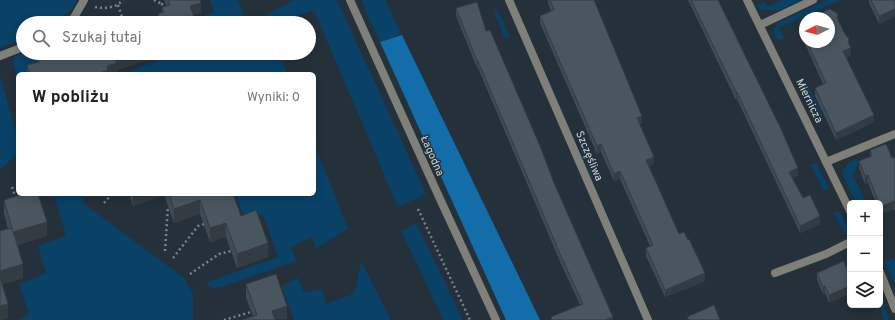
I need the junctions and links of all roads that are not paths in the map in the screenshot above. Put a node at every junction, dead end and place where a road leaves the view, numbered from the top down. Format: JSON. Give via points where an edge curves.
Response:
{"nodes":[{"id":1,"x":350,"y":0,"type":"edge"},
{"id":2,"x":509,"y":0,"type":"edge"},
{"id":3,"x":747,"y":0,"type":"edge"},
{"id":4,"x":813,"y":0,"type":"edge"},
{"id":5,"x":84,"y":2,"type":"edge"},
{"id":6,"x":75,"y":16,"type":"edge"},
{"id":7,"x":760,"y":25,"type":"junction"},
{"id":8,"x":16,"y":50,"type":"edge"},
{"id":9,"x":0,"y":56,"type":"edge"},
{"id":10,"x":895,"y":134,"type":"edge"},
{"id":11,"x":826,"y":162,"type":"junction"},
{"id":12,"x":847,"y":205,"type":"edge"},
{"id":13,"x":847,"y":244,"type":"edge"},
{"id":14,"x":775,"y":273,"type":"dead end"},
{"id":15,"x":883,"y":279,"type":"edge"},
{"id":16,"x":895,"y":309,"type":"edge"},
{"id":17,"x":496,"y":320,"type":"edge"},
{"id":18,"x":648,"y":320,"type":"edge"}],
"edges":[{"from":1,"to":17,"type":"street","name":"Łagodna"},
{"from":2,"to":18,"type":"street","name":"Szczęśliwa"},
{"from":3,"to":7,"type":"street","name":"Miernicza"},
{"from":4,"to":7,"type":"street"},
{"from":5,"to":6,"type":"street"},
{"from":7,"to":11,"type":"street","name":"Miernicza"},
{"from":8,"to":9,"type":"street"},
{"from":10,"to":11,"type":"street"},
{"from":11,"to":12,"type":"street","name":"Miernicza"},
{"from":13,"to":14,"type":"street"},
{"from":15,"to":16,"type":"street"}]}
